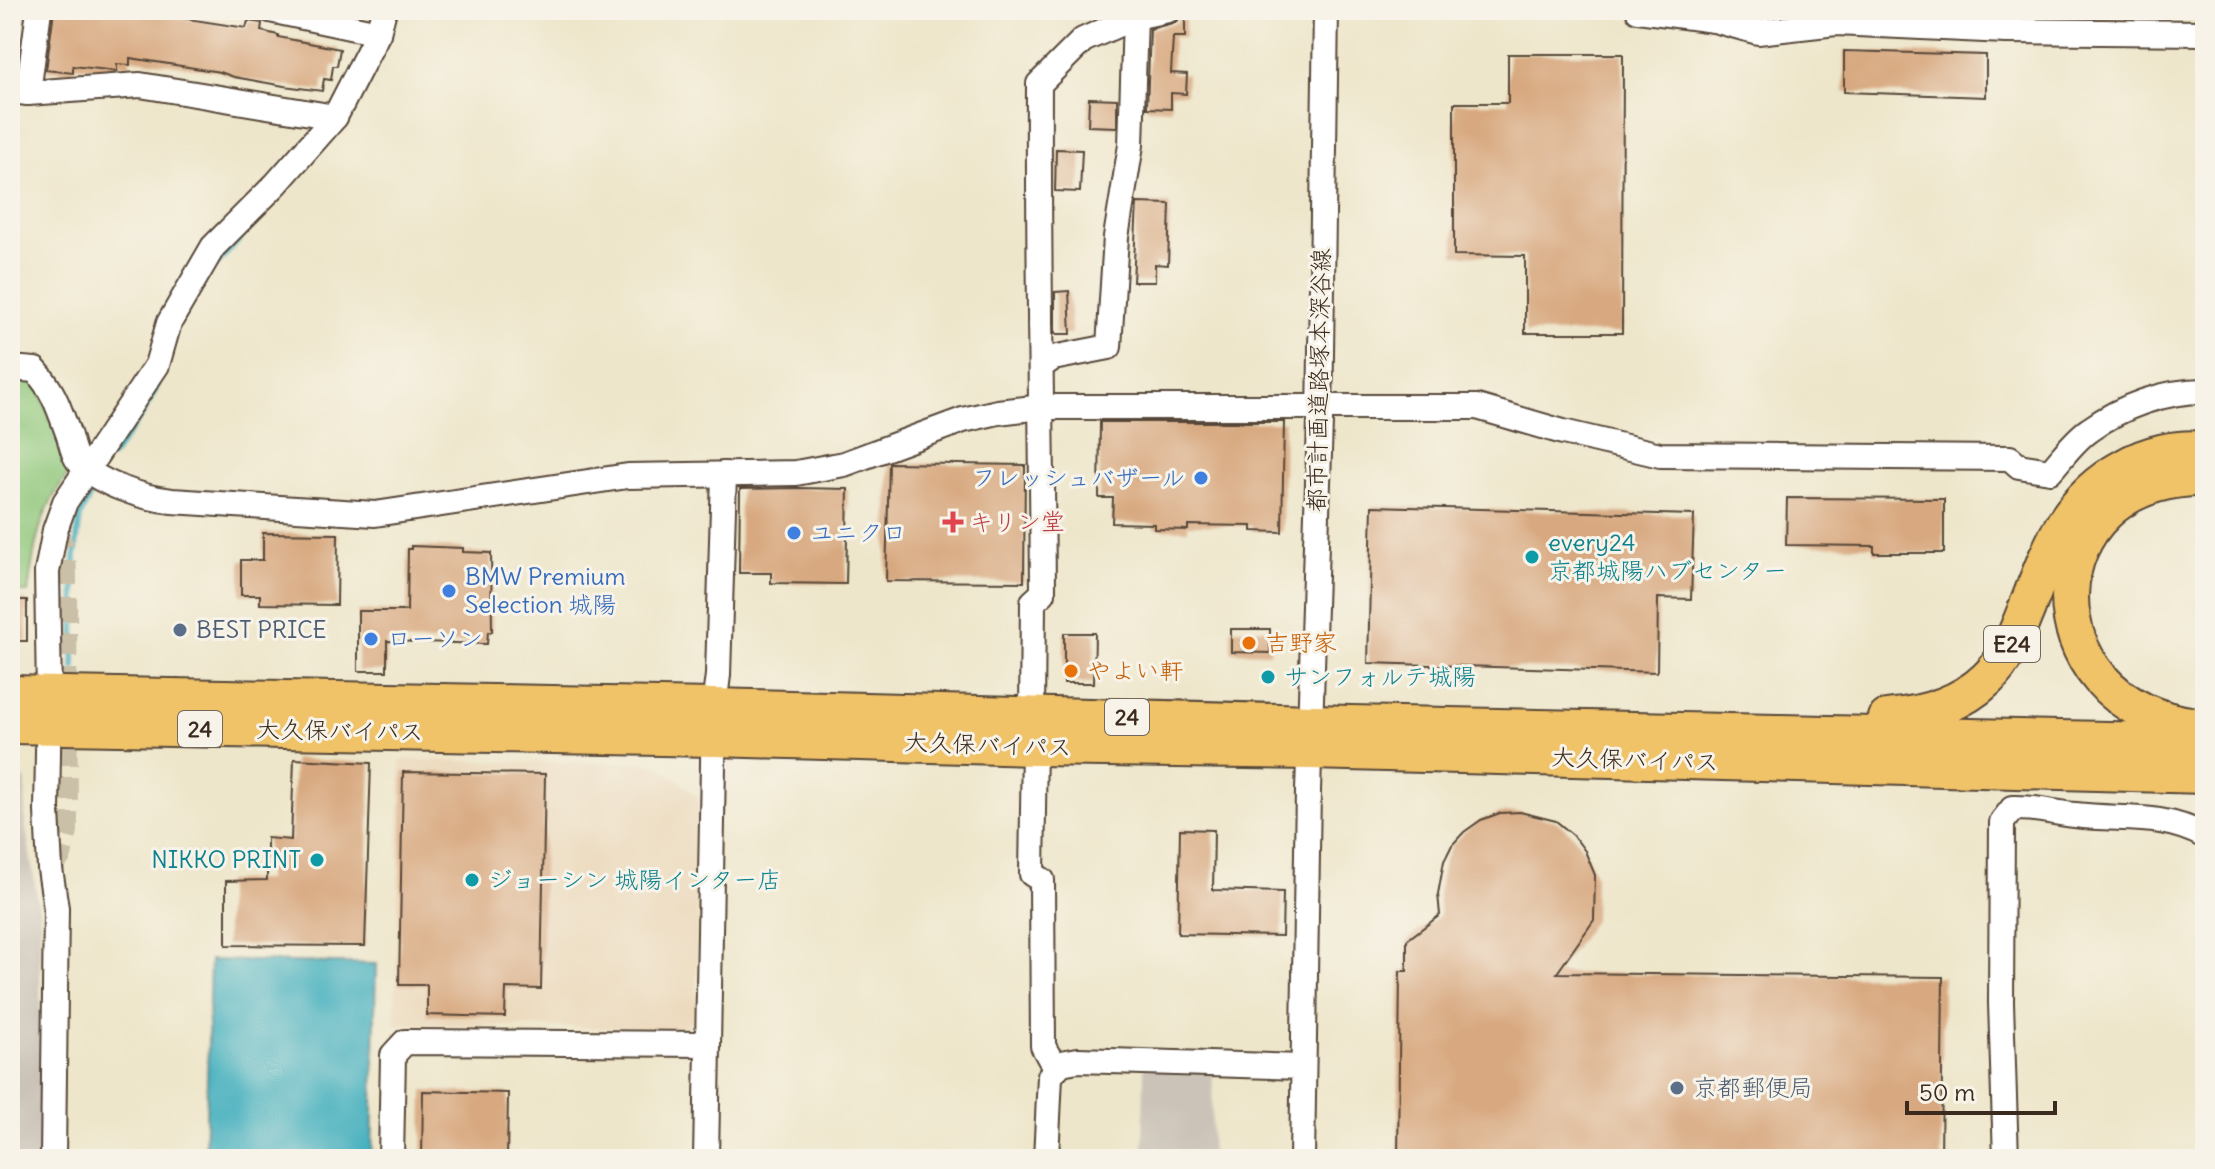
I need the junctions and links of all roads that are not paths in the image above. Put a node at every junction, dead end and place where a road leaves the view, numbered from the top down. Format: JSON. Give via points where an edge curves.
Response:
{"nodes":[{"id":1,"x":39,"y":10,"type":"edge"},
{"id":2,"x":270,"y":10,"type":"edge"},
{"id":3,"x":1168,"y":10,"type":"edge"},
{"id":4,"x":1326,"y":10,"type":"edge"},
{"id":5,"x":1638,"y":10,"type":"edge"},
{"id":6,"x":1135,"y":17,"type":"junction"},
{"id":7,"x":381,"y":21,"type":"edge"},
{"id":8,"x":2006,"y":21,"type":"edge"},
{"id":9,"x":2205,"y":33,"type":"edge"},
{"id":10,"x":19,"y":92,"type":"edge"},
{"id":11,"x":335,"y":117,"type":"junction"},
{"id":12,"x":1041,"y":366,"type":"junction"},
{"id":13,"x":10,"y":368,"type":"edge"},
{"id":14,"x":2205,"y":391,"type":"edge"},
{"id":15,"x":1320,"y":405,"type":"junction"},
{"id":16,"x":1042,"y":407,"type":"junction"},
{"id":17,"x":2205,"y":450,"type":"edge"},
{"id":18,"x":89,"y":469,"type":"junction"},
{"id":19,"x":724,"y":474,"type":"junction"},
{"id":20,"x":2205,"y":478,"type":"edge"},
{"id":21,"x":10,"y":694,"type":"edge"},
{"id":22,"x":48,"y":710,"type":"junction"},
{"id":23,"x":714,"y":722,"type":"junction"},
{"id":24,"x":10,"y":725,"type":"edge"},
{"id":25,"x":2205,"y":727,"type":"edge"},
{"id":26,"x":1742,"y":731,"type":"junction"},
{"id":27,"x":1038,"y":732,"type":"junction"},
{"id":28,"x":1312,"y":737,"type":"junction"},
{"id":29,"x":2205,"y":742,"type":"edge"},
{"id":30,"x":2025,"y":771,"type":"junction"},
{"id":31,"x":2205,"y":775,"type":"edge"},
{"id":32,"x":2205,"y":799,"type":"edge"},
{"id":33,"x":2205,"y":836,"type":"edge"},
{"id":34,"x":707,"y":1044,"type":"junction"},
{"id":35,"x":1303,"y":1067,"type":"junction"},
{"id":36,"x":1055,"y":1068,"type":"junction"},
{"id":37,"x":53,"y":1159,"type":"edge"},
{"id":38,"x":391,"y":1159,"type":"edge"},
{"id":39,"x":706,"y":1159,"type":"edge"},
{"id":40,"x":1046,"y":1159,"type":"edge"},
{"id":41,"x":1302,"y":1159,"type":"edge"},
{"id":42,"x":2006,"y":1159,"type":"edge"}],
"edges":[{"from":1,"to":10,"type":"street"},
{"from":2,"to":7,"type":"street"},
{"from":3,"to":6,"type":"street"},
{"from":4,"to":15,"type":"street","name":"都市計画道路塚本深谷線"},
{"from":5,"to":8,"type":"street","via":[[1758,32],[1836,23]]},
{"from":6,"to":12,"type":"street","via":[[1083,40],[1039,84]]},
{"from":6,"to":12,"type":"street","via":[[1131,145],[1116,237],[1109,347],[1053,358]]},
{"from":7,"to":11,"type":"street"},
{"from":8,"to":9,"type":"street"},
{"from":10,"to":11,"type":"street","via":[[140,85]]},
{"from":11,"to":18,"type":"street","via":[[213,247],[169,323],[157,365]]},
{"from":12,"to":16,"type":"street"},
{"from":13,"to":18,"type":"street","via":[[35,370],[51,387],[77,459]]},
{"from":14,"to":15,"type":"street","via":[[2183,391],[2132,405],[2087,431],[2050,471],[2019,466],[2010,458],[1660,455],[1477,407]]},
{"from":15,"to":16,"type":"street"},
{"from":15,"to":28,"type":"street","name":"都市計画道路塚本深谷線"},
{"from":16,"to":19,"type":"street","via":[[963,420],[844,464],[796,473]]},
{"from":16,"to":27,"type":"street","via":[[1043,593],[1033,602]]},
{"from":17,"to":26,"type":"highway","number":"E24","via":[[2172,450],[2148,457],[2088,491],[2059,531],[2014,642],[1970,693],[1910,716]]},
{"from":18,"to":19,"type":"street","via":[[147,499],[375,514],[628,476]]},
{"from":18,"to":22,"type":"street","via":[[65,502],[47,572]]},
{"from":19,"to":23,"type":"street"},
{"from":20,"to":25,"type":"highway","via":[[2160,482],[2106,512],[2082,546],[2070,588],[2074,633],[2107,687],[2145,713]]},
{"from":21,"to":22,"type":"highway","name":"大久保バイパス","number":"24"},
{"from":22,"to":23,"type":"highway","name":"大久保バイパス","number":"24"},
{"from":22,"to":24,"type":"highway","name":"大久保バイパス","number":"24"},
{"from":22,"to":37,"type":"street","via":[[48,825],[56,908]]},
{"from":23,"to":27,"type":"highway","name":"大久保バイパス","number":"24"},
{"from":23,"to":34,"type":"street"},
{"from":26,"to":28,"type":"highway","name":"大久保バイパス","number":"24"},
{"from":26,"to":29,"type":"highway","name":"大久保バイパス","number":"24"},
{"from":27,"to":28,"type":"highway","name":"大久保バイパス","number":"24"},
{"from":27,"to":36,"type":"street","via":[[1032,874],[1042,880],[1043,1046]]},
{"from":28,"to":30,"type":"highway","name":"大久保バイパス","number":"24"},
{"from":28,"to":35,"type":"street","name":"都市計画道路塚本深谷線"},
{"from":30,"to":31,"type":"highway","name":"大久保バイパス","number":"24"},
{"from":30,"to":32,"type":"highway","via":[[2158,786]]},
{"from":33,"to":42,"type":"street","via":[[2151,818],[2075,815],[2034,807],[2013,808],[2002,822]]},
{"from":34,"to":38,"type":"street","via":[[405,1042],[393,1055]]},
{"from":34,"to":39,"type":"street"},
{"from":35,"to":36,"type":"street","via":[[1078,1060]]},
{"from":35,"to":41,"type":"street","name":"都市計画道路塚本深谷線"},
{"from":36,"to":40,"type":"street","via":[[1048,1089]]}]}
